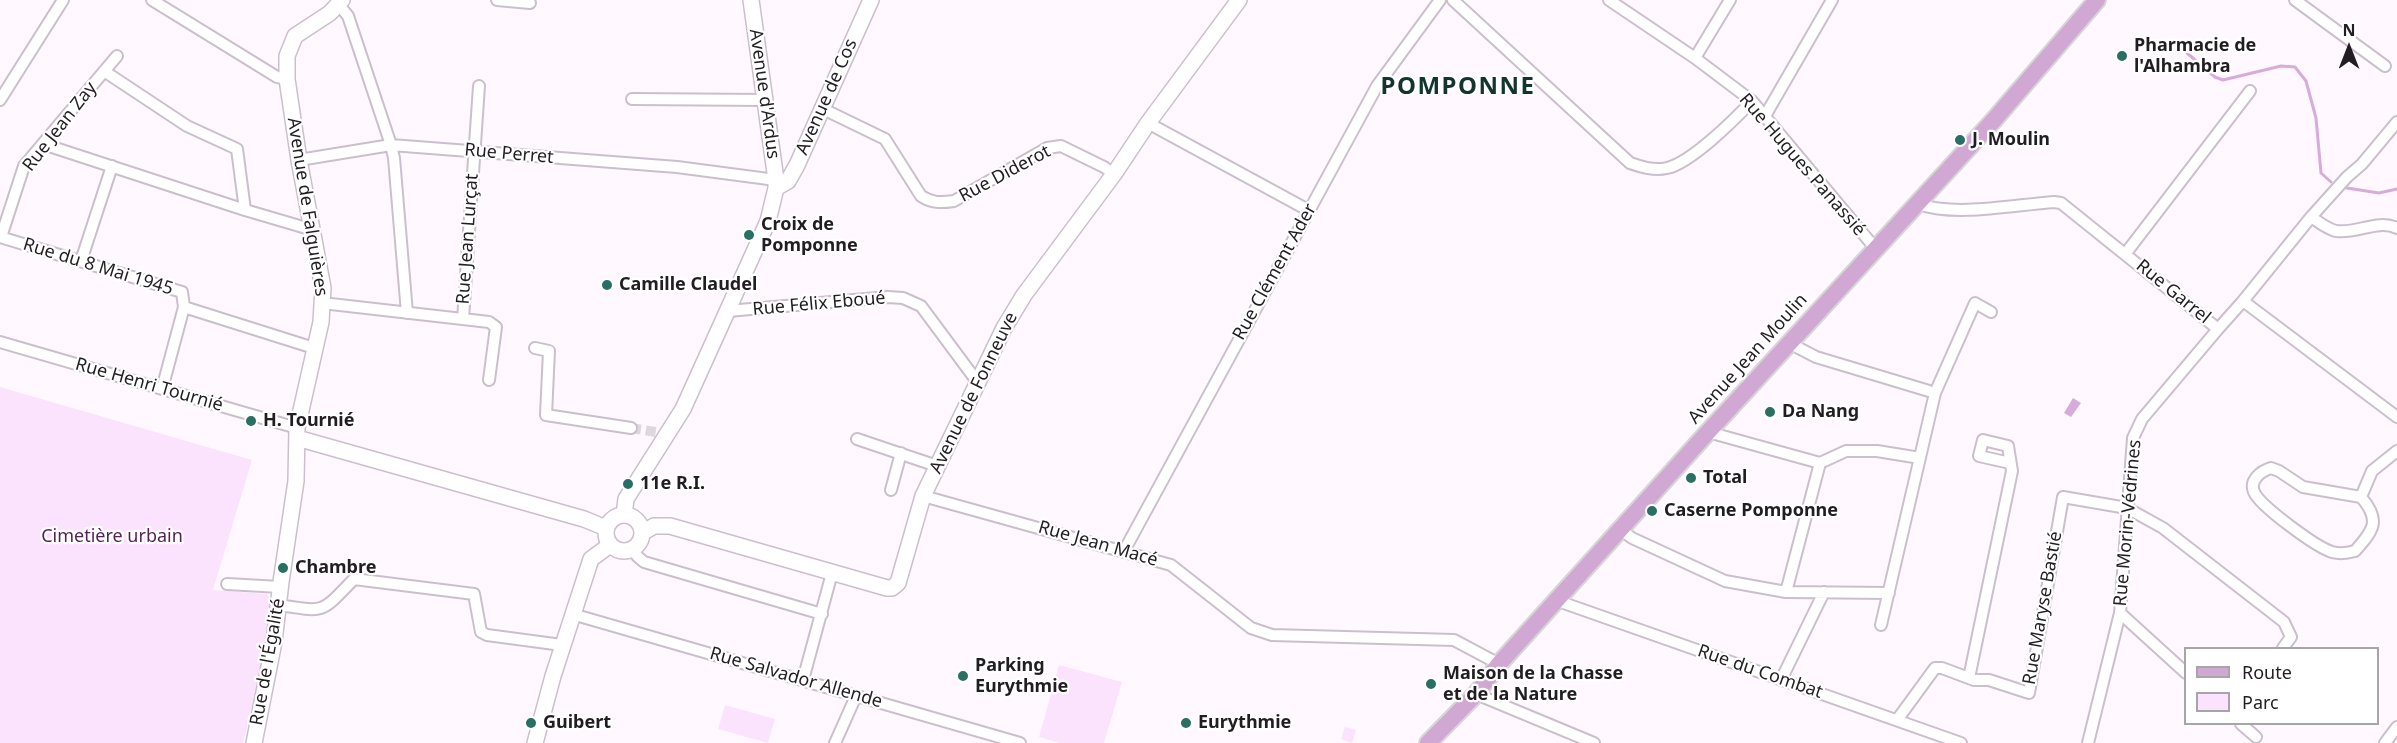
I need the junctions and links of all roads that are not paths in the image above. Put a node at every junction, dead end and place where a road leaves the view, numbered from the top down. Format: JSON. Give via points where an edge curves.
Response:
{"nodes":[{"id":1,"x":63,"y":0,"type":"edge"},
{"id":2,"x":152,"y":0,"type":"edge"},
{"id":3,"x":497,"y":0,"type":"edge"},
{"id":4,"x":752,"y":0,"type":"edge"},
{"id":5,"x":871,"y":0,"type":"edge"},
{"id":6,"x":1239,"y":0,"type":"edge"},
{"id":7,"x":1440,"y":0,"type":"edge"},
{"id":8,"x":1453,"y":0,"type":"edge"},
{"id":9,"x":1609,"y":0,"type":"edge"},
{"id":10,"x":1730,"y":0,"type":"edge"},
{"id":11,"x":1832,"y":0,"type":"edge"},
{"id":12,"x":2097,"y":0,"type":"edge"},
{"id":13,"x":2295,"y":0,"type":"edge"},
{"id":14,"x":340,"y":3,"type":"edge"},
{"id":15,"x":530,"y":3,"type":"dead end"},
{"id":16,"x":117,"y":56,"type":"dead end"},
{"id":17,"x":1695,"y":58,"type":"junction"},
{"id":18,"x":2385,"y":66,"type":"dead end"},
{"id":19,"x":104,"y":71,"type":"junction"},
{"id":20,"x":287,"y":79,"type":"junction"},
{"id":21,"x":478,"y":86,"type":"dead end"},
{"id":22,"x":2250,"y":91,"type":"dead end"},
{"id":23,"x":632,"y":99,"type":"dead end"},
{"id":24,"x":0,"y":100,"type":"edge"},
{"id":25,"x":765,"y":100,"type":"junction"},
{"id":26,"x":1752,"y":101,"type":"junction"},
{"id":27,"x":821,"y":108,"type":"junction"},
{"id":28,"x":1765,"y":116,"type":"junction"},
{"id":29,"x":2397,"y":122,"type":"edge"},
{"id":30,"x":1148,"y":123,"type":"junction"},
{"id":31,"x":43,"y":144,"type":"junction"},
{"id":32,"x":391,"y":145,"type":"junction"},
{"id":33,"x":474,"y":151,"type":"junction"},
{"id":34,"x":299,"y":160,"type":"junction"},
{"id":35,"x":112,"y":166,"type":"junction"},
{"id":36,"x":1114,"y":174,"type":"junction"},
{"id":37,"x":776,"y":184,"type":"junction"},
{"id":38,"x":1918,"y":204,"type":"junction"},
{"id":39,"x":246,"y":210,"type":"junction"},
{"id":40,"x":1308,"y":210,"type":"junction"},
{"id":41,"x":2311,"y":218,"type":"junction"},
{"id":42,"x":2397,"y":228,"type":"edge"},
{"id":43,"x":313,"y":230,"type":"junction"},
{"id":44,"x":1,"y":237,"type":"edge"},
{"id":45,"x":1875,"y":248,"type":"junction"},
{"id":46,"x":2126,"y":253,"type":"junction"},
{"id":47,"x":81,"y":261,"type":"junction"},
{"id":48,"x":2244,"y":301,"type":"junction"},
{"id":49,"x":322,"y":303,"type":"junction"},
{"id":50,"x":184,"y":307,"type":"junction"},
{"id":51,"x":728,"y":311,"type":"junction"},
{"id":52,"x":1991,"y":312,"type":"dead end"},
{"id":53,"x":407,"y":313,"type":"junction"},
{"id":54,"x":463,"y":319,"type":"junction"},
{"id":55,"x":2218,"y":329,"type":"junction"},
{"id":56,"x":0,"y":342,"type":"edge"},
{"id":57,"x":1789,"y":344,"type":"junction"},
{"id":58,"x":314,"y":348,"type":"junction"},
{"id":59,"x":535,"y":348,"type":"dead end"},
{"id":60,"x":489,"y":380,"type":"dead end"},
{"id":61,"x":979,"y":381,"type":"junction"},
{"id":62,"x":162,"y":389,"type":"junction"},
{"id":63,"x":1932,"y":392,"type":"junction"},
{"id":64,"x":2397,"y":417,"type":"edge"},
{"id":65,"x":631,"y":428,"type":"tunnel mouth"},
{"id":66,"x":1708,"y":432,"type":"junction"},
{"id":67,"x":297,"y":433,"type":"junction"},
{"id":68,"x":857,"y":440,"type":"dead end"},
{"id":69,"x":2397,"y":451,"type":"edge"},
{"id":70,"x":901,"y":453,"type":"junction"},
{"id":71,"x":1920,"y":458,"type":"junction"},
{"id":72,"x":1820,"y":463,"type":"junction"},
{"id":73,"x":2010,"y":463,"type":"dead end"},
{"id":74,"x":938,"y":466,"type":"junction"},
{"id":75,"x":891,"y":490,"type":"dead end"},
{"id":76,"x":923,"y":496,"type":"junction"},
{"id":77,"x":2361,"y":497,"type":"junction"},
{"id":78,"x":2127,"y":508,"type":"junction"},
{"id":79,"x":624,"y":515,"type":"junction"},
{"id":80,"x":606,"y":528,"type":"junction"},
{"id":81,"x":1620,"y":529,"type":"junction"},
{"id":82,"x":642,"y":533,"type":"junction"},
{"id":83,"x":610,"y":545,"type":"junction"},
{"id":84,"x":634,"y":548,"type":"junction"},
{"id":85,"x":1124,"y":551,"type":"junction"},
{"id":86,"x":832,"y":573,"type":"junction"},
{"id":87,"x":227,"y":584,"type":"dead end"},
{"id":88,"x":280,"y":587,"type":"junction"},
{"id":89,"x":1786,"y":592,"type":"junction"},
{"id":90,"x":1824,"y":592,"type":"junction"},
{"id":91,"x":1889,"y":593,"type":"junction"},
{"id":92,"x":1558,"y":601,"type":"junction"},
{"id":93,"x":279,"y":605,"type":"junction"},
{"id":94,"x":2120,"y":613,"type":"junction"},
{"id":95,"x":572,"y":614,"type":"junction"},
{"id":96,"x":822,"y":614,"type":"junction"},
{"id":97,"x":1881,"y":625,"type":"dead end"},
{"id":98,"x":562,"y":645,"type":"junction"},
{"id":99,"x":2284,"y":647,"type":"edge"},
{"id":100,"x":1499,"y":664,"type":"junction"},
{"id":101,"x":2184,"y":671,"type":"edge"},
{"id":102,"x":1969,"y":678,"type":"junction"},
{"id":103,"x":802,"y":680,"type":"junction"},
{"id":104,"x":1781,"y":680,"type":"junction"},
{"id":105,"x":1476,"y":694,"type":"junction"},
{"id":106,"x":856,"y":696,"type":"junction"},
{"id":107,"x":1897,"y":720,"type":"junction"},
{"id":108,"x":2243,"y":725,"type":"edge"},
{"id":109,"x":2397,"y":727,"type":"edge"},
{"id":110,"x":2256,"y":737,"type":"dead end"},
{"id":111,"x":1934,"y":739,"type":"edge"},
{"id":112,"x":254,"y":743,"type":"edge"},
{"id":113,"x":535,"y":743,"type":"edge"},
{"id":114,"x":835,"y":743,"type":"edge"},
{"id":115,"x":1020,"y":743,"type":"edge"},
{"id":116,"x":1428,"y":743,"type":"edge"},
{"id":117,"x":1594,"y":743,"type":"edge"},
{"id":118,"x":1961,"y":743,"type":"edge"},
{"id":119,"x":2088,"y":743,"type":"edge"},
{"id":120,"x":2385,"y":743,"type":"edge"}],
"edges":[{"from":1,"to":24,"type":"street"},
{"from":2,"to":20,"type":"street","via":[[277,77]]},
{"from":3,"to":15,"type":"street"},
{"from":4,"to":25,"type":"street","name":"Avenue d'Ardus"},
{"from":5,"to":27,"type":"street","name":"Avenue de Cos"},
{"from":6,"to":30,"type":"street","name":"Avenue de Fonneuve"},
{"from":7,"to":40,"type":"street","name":"Rue Clément Ader","via":[[1377,86]]},
{"from":8,"to":26,"type":"street","via":[[1630,163],[1647,169],[1667,168],[1689,157]]},
{"from":9,"to":17,"type":"street","name":"Rue Hugues Panassié"},
{"from":10,"to":17,"type":"street"},
{"from":11,"to":28,"type":"street"},
{"from":12,"to":38,"type":"main road","name":"Avenue Jean Moulin"},
{"from":13,"to":18,"type":"street"},
{"from":14,"to":20,"type":"street","name":"Avenue de Falguières","via":[[296,36],[287,56]]},
{"from":14,"to":32,"type":"street","via":[[348,16]]},
{"from":16,"to":19,"type":"street","name":"Rue Jean Zay"},
{"from":17,"to":26,"type":"street","name":"Rue Hugues Panassié"},
{"from":19,"to":31,"type":"street","name":"Rue Jean Zay"},
{"from":19,"to":39,"type":"street","via":[[187,126],[237,149]]},
{"from":20,"to":34,"type":"street","name":"Avenue de Falguières"},
{"from":21,"to":33,"type":"street","name":"Rue Jean Lurçat"},
{"from":22,"to":46,"type":"street"},
{"from":23,"to":25,"type":"street"},
{"from":25,"to":37,"type":"street","name":"Avenue d'Ardus"},
{"from":26,"to":28,"type":"street","name":"Rue Hugues Panassié"},
{"from":27,"to":36,"type":"street","name":"Rue Diderot","via":[[885,139],[921,196],[930,201],[954,201],[1047,148],[1061,146]]},
{"from":27,"to":37,"type":"street","name":"Avenue de Cos","via":[[788,181]]},
{"from":28,"to":45,"type":"street","name":"Rue Hugues Panassié"},
{"from":29,"to":41,"type":"street","name":"Rue Garrel"},
{"from":30,"to":36,"type":"street","name":"Avenue de Fonneuve"},
{"from":30,"to":40,"type":"street"},
{"from":31,"to":35,"type":"street"},
{"from":31,"to":44,"type":"street","name":"Rue Jean Zay","via":[[24,166]]},
{"from":32,"to":33,"type":"street","name":"Rue Perret"},
{"from":32,"to":34,"type":"street","name":"Rue Perret"},
{"from":32,"to":53,"type":"street"},
{"from":33,"to":37,"type":"street","name":"Rue Perret","via":[[676,167]]},
{"from":33,"to":54,"type":"street","name":"Rue Jean Lurçat"},
{"from":34,"to":43,"type":"street","name":"Avenue de Falguières"},
{"from":35,"to":39,"type":"street"},
{"from":35,"to":47,"type":"street"},
{"from":36,"to":61,"type":"street","name":"Avenue de Fonneuve","via":[[1023,295]]},
{"from":37,"to":51,"type":"street","via":[[768,221]]},
{"from":38,"to":45,"type":"main road","name":"Avenue Jean Moulin"},
{"from":38,"to":46,"type":"street","name":"Rue Garrel","via":[[1959,209],[2054,201]]},
{"from":39,"to":43,"type":"street"},
{"from":40,"to":85,"type":"street","name":"Rue Clément Ader"},
{"from":41,"to":42,"type":"street","via":[[2339,231],[2388,224]]},
{"from":41,"to":48,"type":"street","name":"Rue Garrel"},
{"from":43,"to":49,"type":"street","name":"Avenue de Falguières"},
{"from":44,"to":47,"type":"street","name":"Rue du 8 Mai 1945"},
{"from":45,"to":57,"type":"main road","name":"Avenue Jean Moulin"},
{"from":46,"to":55,"type":"street","name":"Rue Garrel"},
{"from":47,"to":50,"type":"street","name":"Rue du 8 Mai 1945","via":[[182,292]]},
{"from":48,"to":55,"type":"street","name":"Rue Garrel"},
{"from":48,"to":64,"type":"street"},
{"from":49,"to":53,"type":"street"},
{"from":49,"to":58,"type":"street","name":"Avenue de Falguières"},
{"from":50,"to":58,"type":"street"},
{"from":50,"to":62,"type":"street"},
{"from":51,"to":61,"type":"street","name":"Rue Félix Eboué","via":[[903,298],[921,306]]},
{"from":51,"to":79,"type":"street","via":[[683,409],[626,499]]},
{"from":52,"to":63,"type":"street","via":[[1975,303]]},
{"from":53,"to":54,"type":"street"},
{"from":54,"to":60,"type":"street","via":[[489,322],[496,327]]},
{"from":55,"to":78,"type":"street","name":"Rue Morin-Védrines","via":[[2142,419],[2133,438]]},
{"from":56,"to":62,"type":"street","name":"Rue Henri Tournié"},
{"from":57,"to":63,"type":"street","via":[[1816,357]]},
{"from":57,"to":66,"type":"main road","name":"Avenue Jean Moulin"},
{"from":58,"to":67,"type":"street","name":"Avenue de Falguières"},
{"from":59,"to":65,"type":"street","via":[[549,351],[546,415]]},
{"from":61,"to":74,"type":"street","name":"Avenue de Fonneuve"},
{"from":62,"to":67,"type":"street","name":"Rue Henri Tournié"},
{"from":63,"to":71,"type":"street"},
{"from":66,"to":72,"type":"street"},
{"from":66,"to":81,"type":"main road","name":"Avenue Jean Moulin"},
{"from":67,"to":80,"type":"street"},
{"from":67,"to":88,"type":"street","name":"Rue de l'Égalité","via":[[296,481]]},
{"from":68,"to":70,"type":"street"},
{"from":69,"to":77,"type":"street","via":[[2372,471]]},
{"from":70,"to":74,"type":"street"},
{"from":70,"to":75,"type":"street"},
{"from":71,"to":72,"type":"street","via":[[1846,451]]},
{"from":71,"to":91,"type":"street"},
{"from":72,"to":89,"type":"street"},
{"from":73,"to":102,"type":"street","via":[[2012,471]]},
{"from":74,"to":76,"type":"street","name":"Avenue de Fonneuve"},
{"from":76,"to":85,"type":"street","name":"Rue Jean Macé"},
{"from":76,"to":86,"type":"street","name":"Avenue de Fonneuve","via":[[898,583],[887,588]]},
{"from":77,"to":77,"type":"street","via":[[2303,487],[2271,468],[2263,470],[2253,484],[2256,495],[2281,519],[2334,553],[2355,551],[2374,526],[2374,516]]},
{"from":78,"to":94,"type":"street","name":"Rue Morin-Védrines"},
{"from":78,"to":99,"type":"street","via":[[2163,528],[2284,622],[2291,637]]},
{"from":78,"to":102,"type":"street","name":"Rue Maryse Bastié","via":[[2063,497],[2029,693]]},
{"from":79,"to":80,"type":"street","via":[[613,519]]},
{"from":79,"to":82,"type":"street","via":[[634,519]]},
{"from":80,"to":83,"type":"street"},
{"from":81,"to":89,"type":"street","via":[[1725,581]]},
{"from":81,"to":92,"type":"main road","name":"Avenue Jean Moulin"},
{"from":82,"to":84,"type":"street"},
{"from":82,"to":86,"type":"street","name":"Avenue de Fonneuve","via":[[654,525],[670,526]]},
{"from":83,"to":84,"type":"street","via":[[618,551]]},
{"from":83,"to":95,"type":"street","via":[[591,560]]},
{"from":84,"to":96,"type":"street","via":[[644,562]]},
{"from":85,"to":100,"type":"street","name":"Rue Jean Macé","via":[[1171,565],[1251,628],[1272,635],[1454,640]]},
{"from":86,"to":96,"type":"street"},
{"from":87,"to":88,"type":"street"},
{"from":88,"to":93,"type":"street","name":"Rue de l'Égalité"},
{"from":89,"to":90,"type":"street"},
{"from":90,"to":91,"type":"street"},
{"from":90,"to":104,"type":"street"},
{"from":91,"to":97,"type":"street"},
{"from":92,"to":100,"type":"main road","name":"Avenue Jean Moulin"},
{"from":92,"to":104,"type":"street","name":"Rue du Combat"},
{"from":93,"to":98,"type":"street","via":[[317,610],[328,606],[354,579],[474,594],[481,632]]},
{"from":93,"to":112,"type":"street","name":"Rue de l'Égalité"},
{"from":94,"to":101,"type":"street"},
{"from":94,"to":119,"type":"street","name":"Rue Morin-Védrines"},
{"from":95,"to":98,"type":"street"},
{"from":95,"to":103,"type":"street","name":"Rue Salvador Allende"},
{"from":96,"to":103,"type":"street"},
{"from":98,"to":113,"type":"street"},
{"from":100,"to":105,"type":"main road","name":"Avenue Jean Moulin"},
{"from":102,"to":107,"type":"street","name":"Rue Maryse Bastié","via":[[1935,668]]},
{"from":103,"to":106,"type":"street","name":"Rue Salvador Allende"},
{"from":104,"to":107,"type":"street","name":"Rue du Combat"},
{"from":105,"to":116,"type":"main road","name":"Avenue Jean Moulin"},
{"from":105,"to":117,"type":"street"},
{"from":106,"to":114,"type":"street"},
{"from":106,"to":115,"type":"street","name":"Rue Salvador Allende"},
{"from":107,"to":111,"type":"street","name":"Rue du Combat"},
{"from":108,"to":110,"type":"street"},
{"from":109,"to":120,"type":"street"},
{"from":111,"to":118,"type":"street","name":"Rue du Combat"}]}
